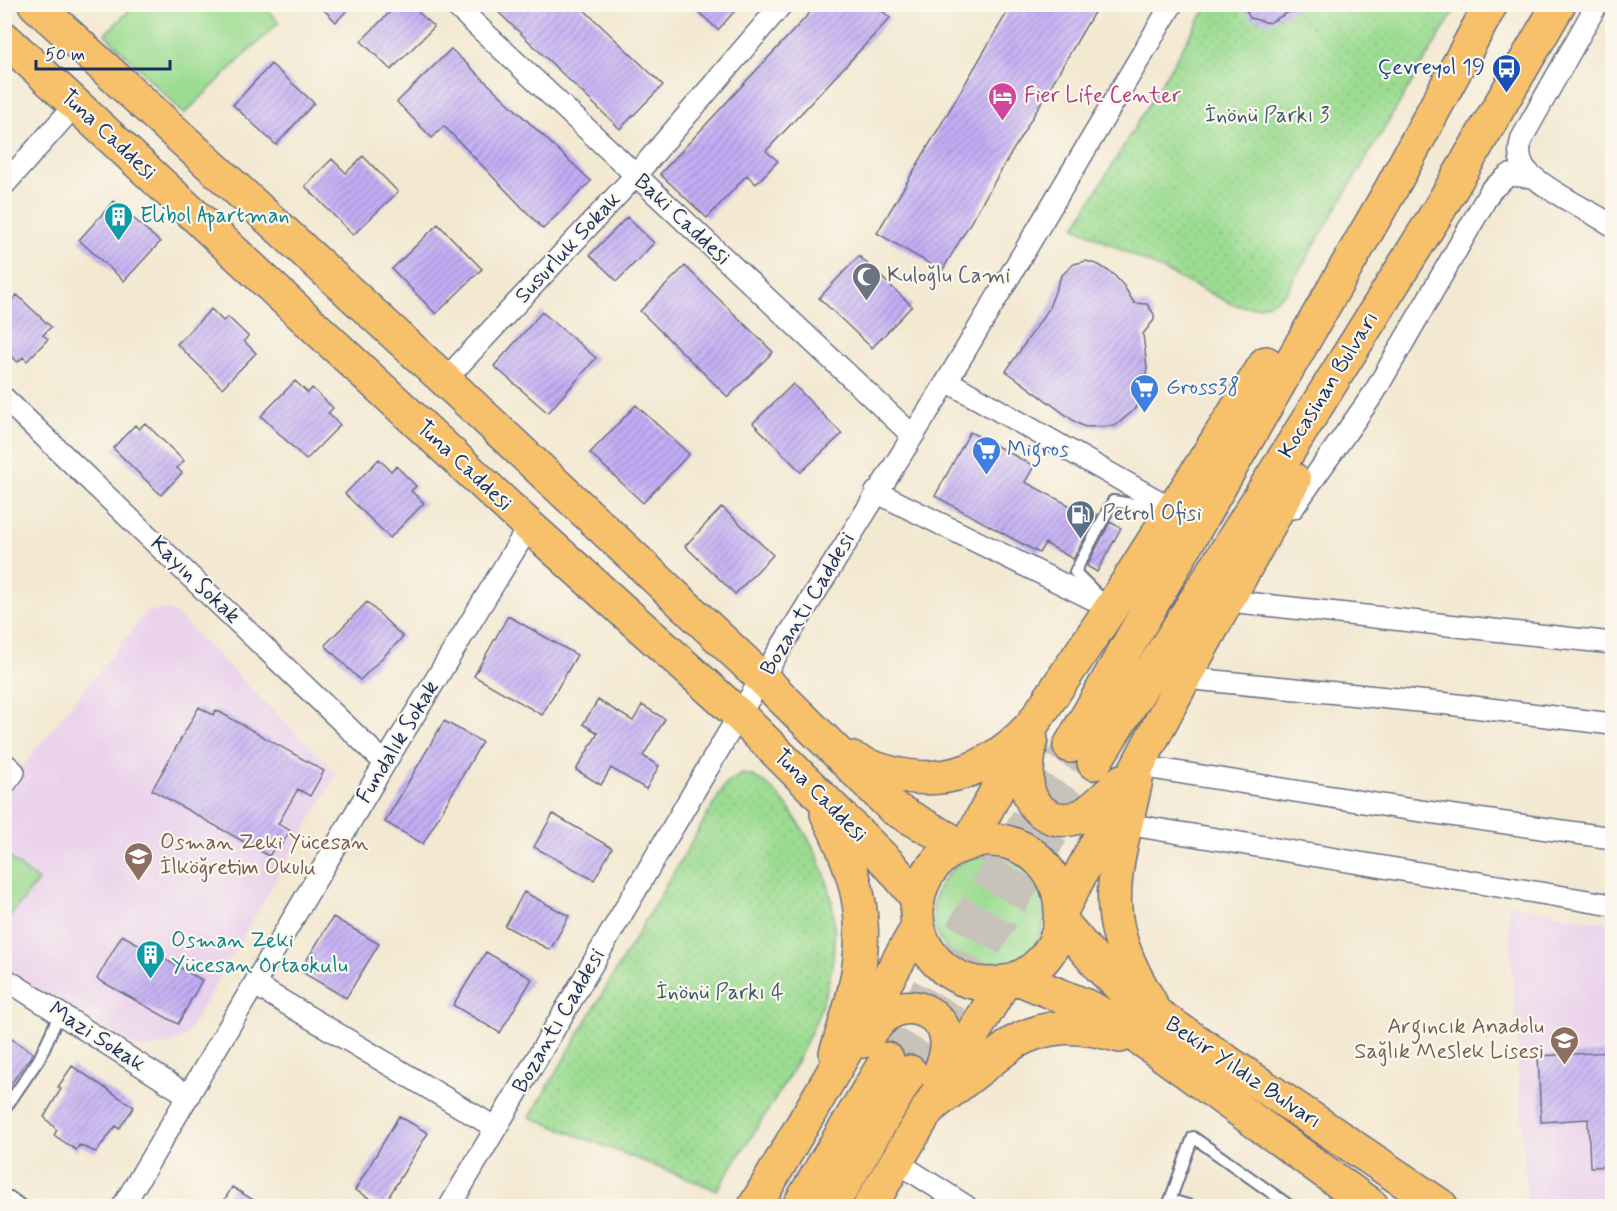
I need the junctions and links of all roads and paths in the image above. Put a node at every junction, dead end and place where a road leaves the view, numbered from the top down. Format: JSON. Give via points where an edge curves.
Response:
{"nodes":[{"id":1,"x":35,"y":4,"type":"edge"},
{"id":2,"x":454,"y":4,"type":"edge"},
{"id":3,"x":782,"y":4,"type":"edge"},
{"id":4,"x":1172,"y":4,"type":"edge"},
{"id":5,"x":1491,"y":4,"type":"edge"},
{"id":6,"x":1559,"y":4,"type":"edge"},
{"id":7,"x":1597,"y":4,"type":"edge"},
{"id":8,"x":4,"y":38,"type":"edge"},
{"id":9,"x":75,"y":105,"type":"junction"},
{"id":10,"x":635,"y":176,"type":"junction"},
{"id":11,"x":1533,"y":177,"type":"junction"},
{"id":12,"x":4,"y":186,"type":"edge"},
{"id":13,"x":1390,"y":191,"type":"junction"},
{"id":14,"x":1440,"y":208,"type":"junction"},
{"id":15,"x":1612,"y":225,"type":"edge"},
{"id":16,"x":445,"y":380,"type":"junction"},
{"id":17,"x":948,"y":381,"type":"junction"},
{"id":18,"x":4,"y":398,"type":"edge"},
{"id":19,"x":912,"y":435,"type":"junction"},
{"id":20,"x":876,"y":492,"type":"junction"},
{"id":21,"x":1174,"y":510,"type":"junction"},
{"id":22,"x":529,"y":526,"type":"junction"},
{"id":23,"x":1229,"y":601,"type":"junction"},
{"id":24,"x":1111,"y":608,"type":"junction"},
{"id":25,"x":1612,"y":643,"type":"edge"},
{"id":26,"x":762,"y":678,"type":"junction"},
{"id":27,"x":1184,"y":678,"type":"junction"},
{"id":28,"x":739,"y":715,"type":"junction"},
{"id":29,"x":1612,"y":724,"type":"edge"},
{"id":30,"x":1032,"y":725,"type":"junction"},
{"id":31,"x":837,"y":752,"type":"junction"},
{"id":32,"x":4,"y":763,"type":"edge"},
{"id":33,"x":385,"y":763,"type":"junction"},
{"id":34,"x":1139,"y":766,"type":"junction"},
{"id":35,"x":4,"y":785,"type":"edge"},
{"id":36,"x":811,"y":787,"type":"junction"},
{"id":37,"x":1126,"y":824,"type":"junction"},
{"id":38,"x":1612,"y":838,"type":"edge"},
{"id":39,"x":964,"y":845,"type":"junction"},
{"id":40,"x":1612,"y":905,"type":"edge"},
{"id":41,"x":918,"y":913,"type":"junction"},
{"id":42,"x":1061,"y":916,"type":"junction"},
{"id":43,"x":4,"y":978,"type":"edge"},
{"id":44,"x":1010,"y":980,"type":"junction"},
{"id":45,"x":255,"y":985,"type":"junction"},
{"id":46,"x":60,"y":1013,"type":"junction"},
{"id":47,"x":1153,"y":1031,"type":"junction"},
{"id":48,"x":825,"y":1087,"type":"junction"},
{"id":49,"x":189,"y":1096,"type":"junction"},
{"id":50,"x":4,"y":1110,"type":"edge"},
{"id":51,"x":927,"y":1110,"type":"junction"},
{"id":52,"x":496,"y":1128,"type":"junction"},
{"id":53,"x":897,"y":1162,"type":"junction"},
{"id":54,"x":10,"y":1197,"type":"dead end"},
{"id":55,"x":1169,"y":1203,"type":"edge"},
{"id":56,"x":22,"y":1206,"type":"edge"},
{"id":57,"x":123,"y":1206,"type":"edge"},
{"id":58,"x":450,"y":1206,"type":"edge"},
{"id":59,"x":754,"y":1206,"type":"edge"},
{"id":60,"x":799,"y":1206,"type":"edge"},
{"id":61,"x":831,"y":1206,"type":"edge"},
{"id":62,"x":870,"y":1206,"type":"edge"},
{"id":63,"x":966,"y":1206,"type":"edge"},
{"id":64,"x":1191,"y":1206,"type":"edge"},
{"id":65,"x":1290,"y":1206,"type":"edge"},
{"id":66,"x":1372,"y":1206,"type":"edge"},
{"id":67,"x":1441,"y":1206,"type":"edge"}],
"edges":[{"from":1,"to":16,"type":"main road","name":"Tuna Caddesi"},
{"from":2,"to":10,"type":"street","name":"Baki Caddesi"},
{"from":3,"to":10,"type":"street","name":"Susurluk Sokak"},
{"from":4,"to":17,"type":"street","name":"Bozantı Caddesi"},
{"from":5,"to":13,"type":"main road","name":"Kocasinan Bulvarı"},
{"from":6,"to":14,"type":"main road","name":"Kocasinan Bulvarı"},
{"from":7,"to":11,"type":"street","via":[[1522,138],[1520,157]]},
{"from":8,"to":9,"type":"main road","name":"Tuna Caddesi"},
{"from":9,"to":12,"type":"street"},
{"from":9,"to":22,"type":"main road","name":"Tuna Caddesi"},
{"from":10,"to":16,"type":"street","name":"Susurluk Sokak"},
{"from":10,"to":19,"type":"street","name":"Baki Caddesi"},
{"from":11,"to":15,"type":"street"},
{"from":11,"to":23,"type":"street","via":[[1509,176],[1491,190],[1374,393]]},
{"from":13,"to":14,"type":"main road","name":"Kocasinan Bulvarı","via":[[1082,754]]},
{"from":13,"to":21,"type":"main road","via":[[1276,347]]},
{"from":14,"to":23,"type":"main road"},
{"from":16,"to":26,"type":"main road","name":"Tuna Caddesi"},
{"from":17,"to":19,"type":"street","name":"Bozantı Caddesi"},
{"from":17,"to":21,"type":"street"},
{"from":18,"to":33,"type":"street","name":"Kayın Sokak"},
{"from":19,"to":20,"type":"street","name":"Bozantı Caddesi"},
{"from":20,"to":24,"type":"street"},
{"from":20,"to":26,"type":"street","name":"Bozantı Caddesi"},
{"from":21,"to":24,"type":"main road"},
{"from":21,"to":24,"type":"lane","via":[[1113,501],[1075,572]]},
{"from":22,"to":28,"type":"main road","name":"Tuna Caddesi"},
{"from":22,"to":33,"type":"street","name":"Fundalık Sokak"},
{"from":23,"to":25,"type":"street"},
{"from":23,"to":27,"type":"main road"},
{"from":24,"to":30,"type":"main road"},
{"from":26,"to":28,"type":"street","name":"Bozantı Caddesi"},
{"from":26,"to":31,"type":"main road","name":"Tuna Caddesi"},
{"from":27,"to":29,"type":"street"},
{"from":27,"to":34,"type":"main road"},
{"from":28,"to":36,"type":"main road","name":"Tuna Caddesi"},
{"from":28,"to":52,"type":"street","name":"Bozantı Caddesi"},
{"from":30,"to":31,"type":"main road","via":[[993,759],[936,779],[887,773]]},
{"from":30,"to":34,"type":"main road","via":[[1026,787],[1039,810],[1055,818],[1083,815]]},
{"from":30,"to":39,"type":"main road"},
{"from":31,"to":39,"type":"main road","name":"Tuna Caddesi","via":[[893,808]]},
{"from":32,"to":35,"type":"street","via":[[14,772]]},
{"from":33,"to":45,"type":"street","name":"Fundalık Sokak"},
{"from":34,"to":37,"type":"main road"},
{"from":34,"to":38,"type":"street"},
{"from":34,"to":42,"type":"main road"},
{"from":36,"to":41,"type":"main road","name":"Tuna Caddesi","via":[[890,865]]},
{"from":36,"to":48,"type":"main road","via":[[845,852],[862,927],[858,982]]},
{"from":37,"to":40,"type":"street"},
{"from":37,"to":47,"type":"main road","via":[[1114,881],[1115,925]]},
{"from":39,"to":41,"type":"main road","via":[[937,862],[925,879]]},
{"from":39,"to":42,"type":"main road","via":[[1002,841],[1028,852],[1048,871],[1055,884]]},
{"from":41,"to":44,"type":"main road","via":[[929,953],[949,973],[975,983]]},
{"from":41,"to":48,"type":"main road"},
{"from":42,"to":44,"type":"main road","via":[[1049,951],[1030,972]]},
{"from":42,"to":47,"type":"main road","name":"Bekir Yıldız Bulvarı"},
{"from":43,"to":46,"type":"street","name":"Mazi Sokak"},
{"from":44,"to":47,"type":"main road","name":"Bekir Yıldız Bulvarı","via":[[1091,1008],[1127,1029]]},
{"from":44,"to":51,"type":"main road"},
{"from":45,"to":49,"type":"street","name":"Fundalık Sokak"},
{"from":45,"to":52,"type":"street"},
{"from":46,"to":49,"type":"street","name":"Mazi Sokak"},
{"from":46,"to":50,"type":"lane","via":[[39,1059]]},
{"from":47,"to":51,"type":"main road","via":[[1071,1026],[1042,1030],[1013,1043]]},
{"from":47,"to":66,"type":"main road","name":"Bekir Yıldız Bulvarı"},
{"from":47,"to":67,"type":"main road","name":"Bekir Yıldız Bulvarı"},
{"from":48,"to":51,"type":"main road","via":[[882,1019],[899,1009],[918,1008],[936,1018],[948,1044]]},
{"from":48,"to":59,"type":"main road"},
{"from":49,"to":57,"type":"street","name":"Fundalık Sokak"},
{"from":51,"to":53,"type":"main road"},
{"from":52,"to":58,"type":"street","name":"Bozantı Caddesi"},
{"from":53,"to":62,"type":"main road"},
{"from":53,"to":63,"type":"street"},
{"from":54,"to":56,"type":"lane"},
{"from":55,"to":64,"type":"lane"},
{"from":55,"to":65,"type":"lane","via":[[1193,1137]]},
{"from":60,"to":61,"type":"main road","via":[[898,1066]]}]}
